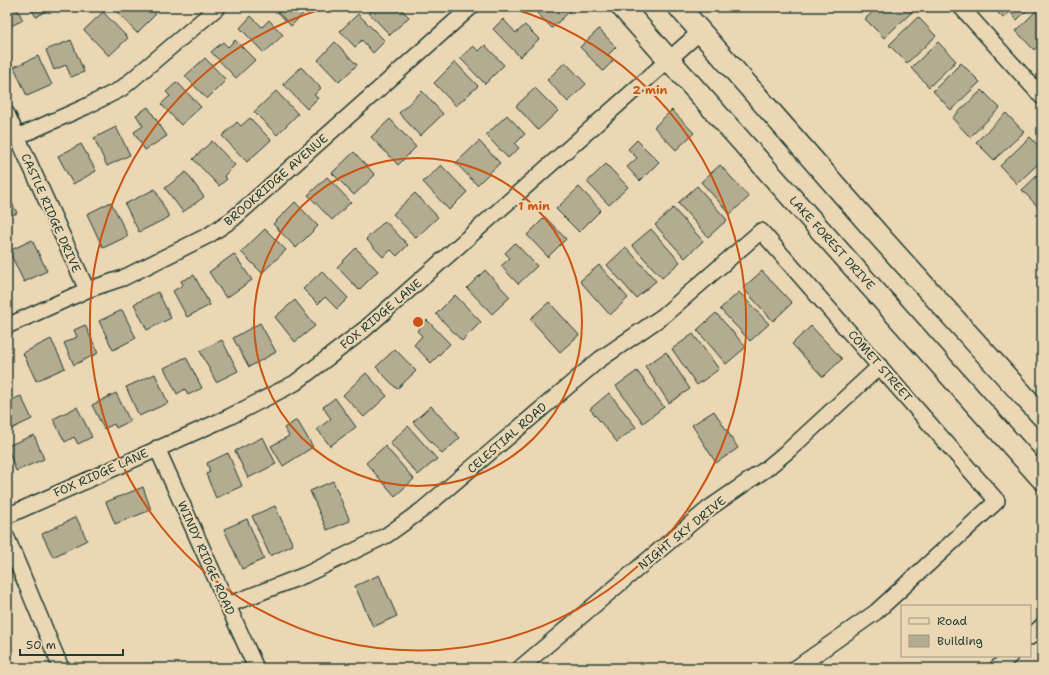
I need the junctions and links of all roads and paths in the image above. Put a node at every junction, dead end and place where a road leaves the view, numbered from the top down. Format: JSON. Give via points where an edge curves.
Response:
{"nodes":[{"id":1,"x":218,"y":7,"type":"edge"},
{"id":2,"x":471,"y":7,"type":"edge"},
{"id":3,"x":622,"y":7,"type":"edge"},
{"id":4,"x":679,"y":7,"type":"edge"},
{"id":5,"x":961,"y":7,"type":"edge"},
{"id":6,"x":701,"y":31,"type":"junction"},
{"id":7,"x":669,"y":59,"type":"junction"},
{"id":8,"x":1042,"y":96,"type":"edge"},
{"id":9,"x":7,"y":114,"type":"edge"},
{"id":10,"x":17,"y":137,"type":"junction"},
{"id":11,"x":761,"y":231,"type":"joint"},
{"id":12,"x":86,"y":290,"type":"junction"},
{"id":13,"x":7,"y":326,"type":"edge"},
{"id":14,"x":880,"y":366,"type":"junction"},
{"id":15,"x":1042,"y":416,"type":"edge"},
{"id":16,"x":157,"y":448,"type":"junction"},
{"id":17,"x":1042,"y":479,"type":"edge"},
{"id":18,"x":7,"y":516,"type":"edge"},
{"id":19,"x":7,"y":538,"type":"edge"},
{"id":20,"x":228,"y":605,"type":"junction"},
{"id":21,"x":1042,"y":626,"type":"edge"},
{"id":22,"x":1031,"y":636,"type":"edge"},
{"id":23,"x":1009,"y":657,"type":"edge"},
{"id":24,"x":61,"y":668,"type":"edge"},
{"id":25,"x":256,"y":668,"type":"edge"},
{"id":26,"x":520,"y":668,"type":"edge"},
{"id":27,"x":796,"y":668,"type":"edge"},
{"id":28,"x":997,"y":668,"type":"edge"}],
"edges":[{"from":1,"to":10,"type":"street","via":[[121,89]]},
{"from":2,"to":12,"type":"street","name":"BROOKRIDGE AVENUE","via":[[233,219],[209,235],[123,278]]},
{"from":3,"to":7,"type":"main road","name":"LAKE FOREST DRIVE"},
{"from":4,"to":6,"type":"main road"},
{"from":5,"to":8,"type":"street"},
{"from":6,"to":7,"type":"street","name":"FOX RIDGE LANE"},
{"from":6,"to":15,"type":"main road","via":[[883,240]]},
{"from":7,"to":16,"type":"street","name":"FOX RIDGE LANE","via":[[365,329],[295,383],[229,417]]},
{"from":7,"to":17,"type":"main road","name":"LAKE FOREST DRIVE"},
{"from":9,"to":10,"type":"street","name":"CASTLE RIDGE DRIVE"},
{"from":10,"to":12,"type":"street","name":"CASTLE RIDGE DRIVE"},
{"from":11,"to":14,"type":"street","name":"COMET STREET"},
{"from":11,"to":20,"type":"street","name":"CELESTIAL ROAD","via":[[663,316],[599,360],[411,518],[387,535],[305,575]]},
{"from":12,"to":13,"type":"street","name":"BROOKRIDGE AVENUE"},
{"from":14,"to":26,"type":"street","name":"NIGHT SKY DRIVE","via":[[789,450],[708,509]]},
{"from":14,"to":27,"type":"street","name":"COMET STREET","via":[[997,501],[876,612]]},
{"from":16,"to":18,"type":"street","name":"FOX RIDGE LANE"},
{"from":16,"to":20,"type":"street","name":"WINDY RIDGE ROAD"},
{"from":19,"to":24,"type":"street"},
{"from":20,"to":25,"type":"street","name":"WINDY RIDGE ROAD"},
{"from":21,"to":22,"type":"street"},
{"from":23,"to":28,"type":"street"}]}
